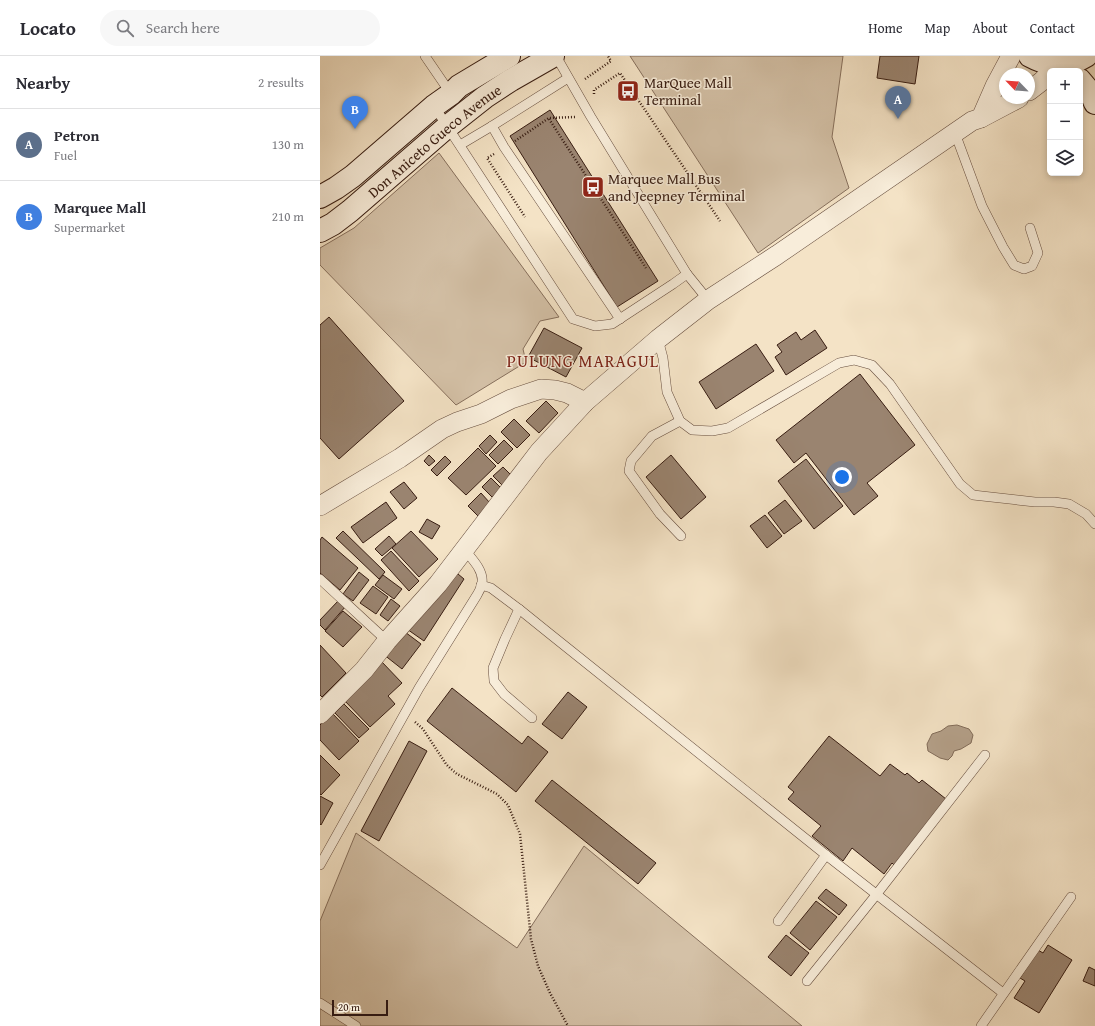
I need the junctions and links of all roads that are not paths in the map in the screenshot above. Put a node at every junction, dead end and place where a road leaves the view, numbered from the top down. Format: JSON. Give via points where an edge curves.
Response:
{"nodes":[{"id":1,"x":424,"y":56,"type":"edge"},
{"id":2,"x":509,"y":56,"type":"edge"},
{"id":3,"x":553,"y":56,"type":"edge"},
{"id":4,"x":556,"y":56,"type":"edge"},
{"id":5,"x":1011,"y":56,"type":"edge"},
{"id":6,"x":1030,"y":56,"type":"edge"},
{"id":7,"x":1086,"y":56,"type":"edge"},
{"id":8,"x":1056,"y":68,"type":"edge"},
{"id":9,"x":1061,"y":68,"type":"edge"},
{"id":10,"x":1047,"y":77,"type":"edge"},
{"id":11,"x":568,"y":78,"type":"junction"},
{"id":12,"x":1083,"y":84,"type":"edge"},
{"id":13,"x":1035,"y":86,"type":"edge"},
{"id":14,"x":443,"y":100,"type":"junction"},
{"id":15,"x":1095,"y":103,"type":"edge"},
{"id":16,"x":1008,"y":104,"type":"edge"},
{"id":17,"x":981,"y":118,"type":"junction"},
{"id":18,"x":492,"y":126,"type":"junction"},
{"id":19,"x":447,"y":127,"type":"junction"},
{"id":20,"x":955,"y":133,"type":"junction"},
{"id":21,"x":460,"y":145,"type":"junction"},
{"id":22,"x":320,"y":197,"type":"edge"},
{"id":23,"x":1030,"y":228,"type":"dead end"},
{"id":24,"x":320,"y":231,"type":"edge"},
{"id":25,"x":687,"y":274,"type":"junction"},
{"id":26,"x":708,"y":300,"type":"junction"},
{"id":27,"x":620,"y":319,"type":"junction"},
{"id":28,"x":658,"y":339,"type":"junction"},
{"id":29,"x":585,"y":402,"type":"junction"},
{"id":30,"x":680,"y":421,"type":"junction"},
{"id":31,"x":320,"y":506,"type":"edge"},
{"id":32,"x":1095,"y":524,"type":"edge"},
{"id":33,"x":680,"y":536,"type":"dead end"},
{"id":34,"x":464,"y":549,"type":"junction"},
{"id":35,"x":320,"y":579,"type":"edge"},
{"id":36,"x":482,"y":585,"type":"junction"},
{"id":37,"x":519,"y":609,"type":"junction"},
{"id":38,"x":387,"y":641,"type":"junction"},
{"id":39,"x":320,"y":714,"type":"edge"},
{"id":40,"x":532,"y":718,"type":"dead end"},
{"id":41,"x":985,"y":755,"type":"dead end"},
{"id":42,"x":826,"y":855,"type":"junction"},
{"id":43,"x":320,"y":865,"type":"edge"},
{"id":44,"x":876,"y":895,"type":"junction"},
{"id":45,"x":1070,"y":898,"type":"dead end"},
{"id":46,"x":778,"y":921,"type":"dead end"},
{"id":47,"x":807,"y":981,"type":"dead end"},
{"id":48,"x":1003,"y":993,"type":"junction"},
{"id":49,"x":320,"y":1003,"type":"edge"},
{"id":50,"x":356,"y":1026,"type":"edge"},
{"id":51,"x":980,"y":1026,"type":"edge"}],
"edges":[{"from":1,"to":14,"type":"lane"},
{"from":2,"to":14,"type":"main road","name":"Don Aniceto Gueco Avenue","via":[[459,86]]},
{"from":3,"to":19,"type":"main road","name":"Don Aniceto Gueco Avenue","via":[[485,97]]},
{"from":4,"to":11,"type":"lane"},
{"from":5,"to":17,"type":"street"},
{"from":6,"to":8,"type":"main road"},
{"from":7,"to":9,"type":"main road"},
{"from":10,"to":13,"type":"street"},
{"from":11,"to":18,"type":"lane"},
{"from":11,"to":25,"type":"lane"},
{"from":12,"to":15,"type":"main road"},
{"from":14,"to":19,"type":"lane"},
{"from":14,"to":22,"type":"main road","name":"Don Aniceto Gueco Avenue","via":[[353,176]]},
{"from":16,"to":17,"type":"street"},
{"from":17,"to":20,"type":"street"},
{"from":18,"to":21,"type":"lane"},
{"from":18,"to":27,"type":"lane"},
{"from":19,"to":21,"type":"lane"},
{"from":19,"to":24,"type":"main road","name":"Don Aniceto Gueco Avenue","via":[[350,211]]},
{"from":20,"to":23,"type":"lane","via":[[982,206],[1014,265],[1024,269],[1032,266],[1038,253]]},
{"from":20,"to":26,"type":"street"},
{"from":21,"to":27,"type":"lane","via":[[573,318],[595,326],[612,324]]},
{"from":25,"to":26,"type":"lane"},
{"from":25,"to":27,"type":"lane"},
{"from":26,"to":28,"type":"street"},
{"from":28,"to":29,"type":"street"},
{"from":28,"to":30,"type":"lane","via":[[667,392]]},
{"from":29,"to":31,"type":"street","via":[[555,390],[541,389],[511,399],[442,429],[400,458]]},
{"from":29,"to":34,"type":"street","via":[[539,452]]},
{"from":30,"to":32,"type":"lane","via":[[692,430],[712,431],[728,428],[840,363],[854,360],[872,365],[890,384],[960,484],[973,495],[1070,504],[1086,514]]},
{"from":30,"to":33,"type":"lane","via":[[652,436],[631,461],[630,471],[660,514]]},
{"from":34,"to":36,"type":"lane","via":[[479,570]]},
{"from":34,"to":38,"type":"street","via":[[438,584]]},
{"from":35,"to":38,"type":"lane"},
{"from":36,"to":37,"type":"lane","via":[[491,588]]},
{"from":36,"to":43,"type":"lane","via":[[419,688]]},
{"from":37,"to":40,"type":"lane","via":[[493,668],[494,681],[504,694]]},
{"from":37,"to":42,"type":"lane"},
{"from":38,"to":39,"type":"street","via":[[364,670]]},
{"from":41,"to":44,"type":"lane"},
{"from":42,"to":44,"type":"lane"},
{"from":42,"to":46,"type":"lane"},
{"from":44,"to":47,"type":"lane"},
{"from":44,"to":48,"type":"lane"},
{"from":45,"to":48,"type":"lane"},
{"from":48,"to":51,"type":"lane"},
{"from":49,"to":50,"type":"lane"}]}
